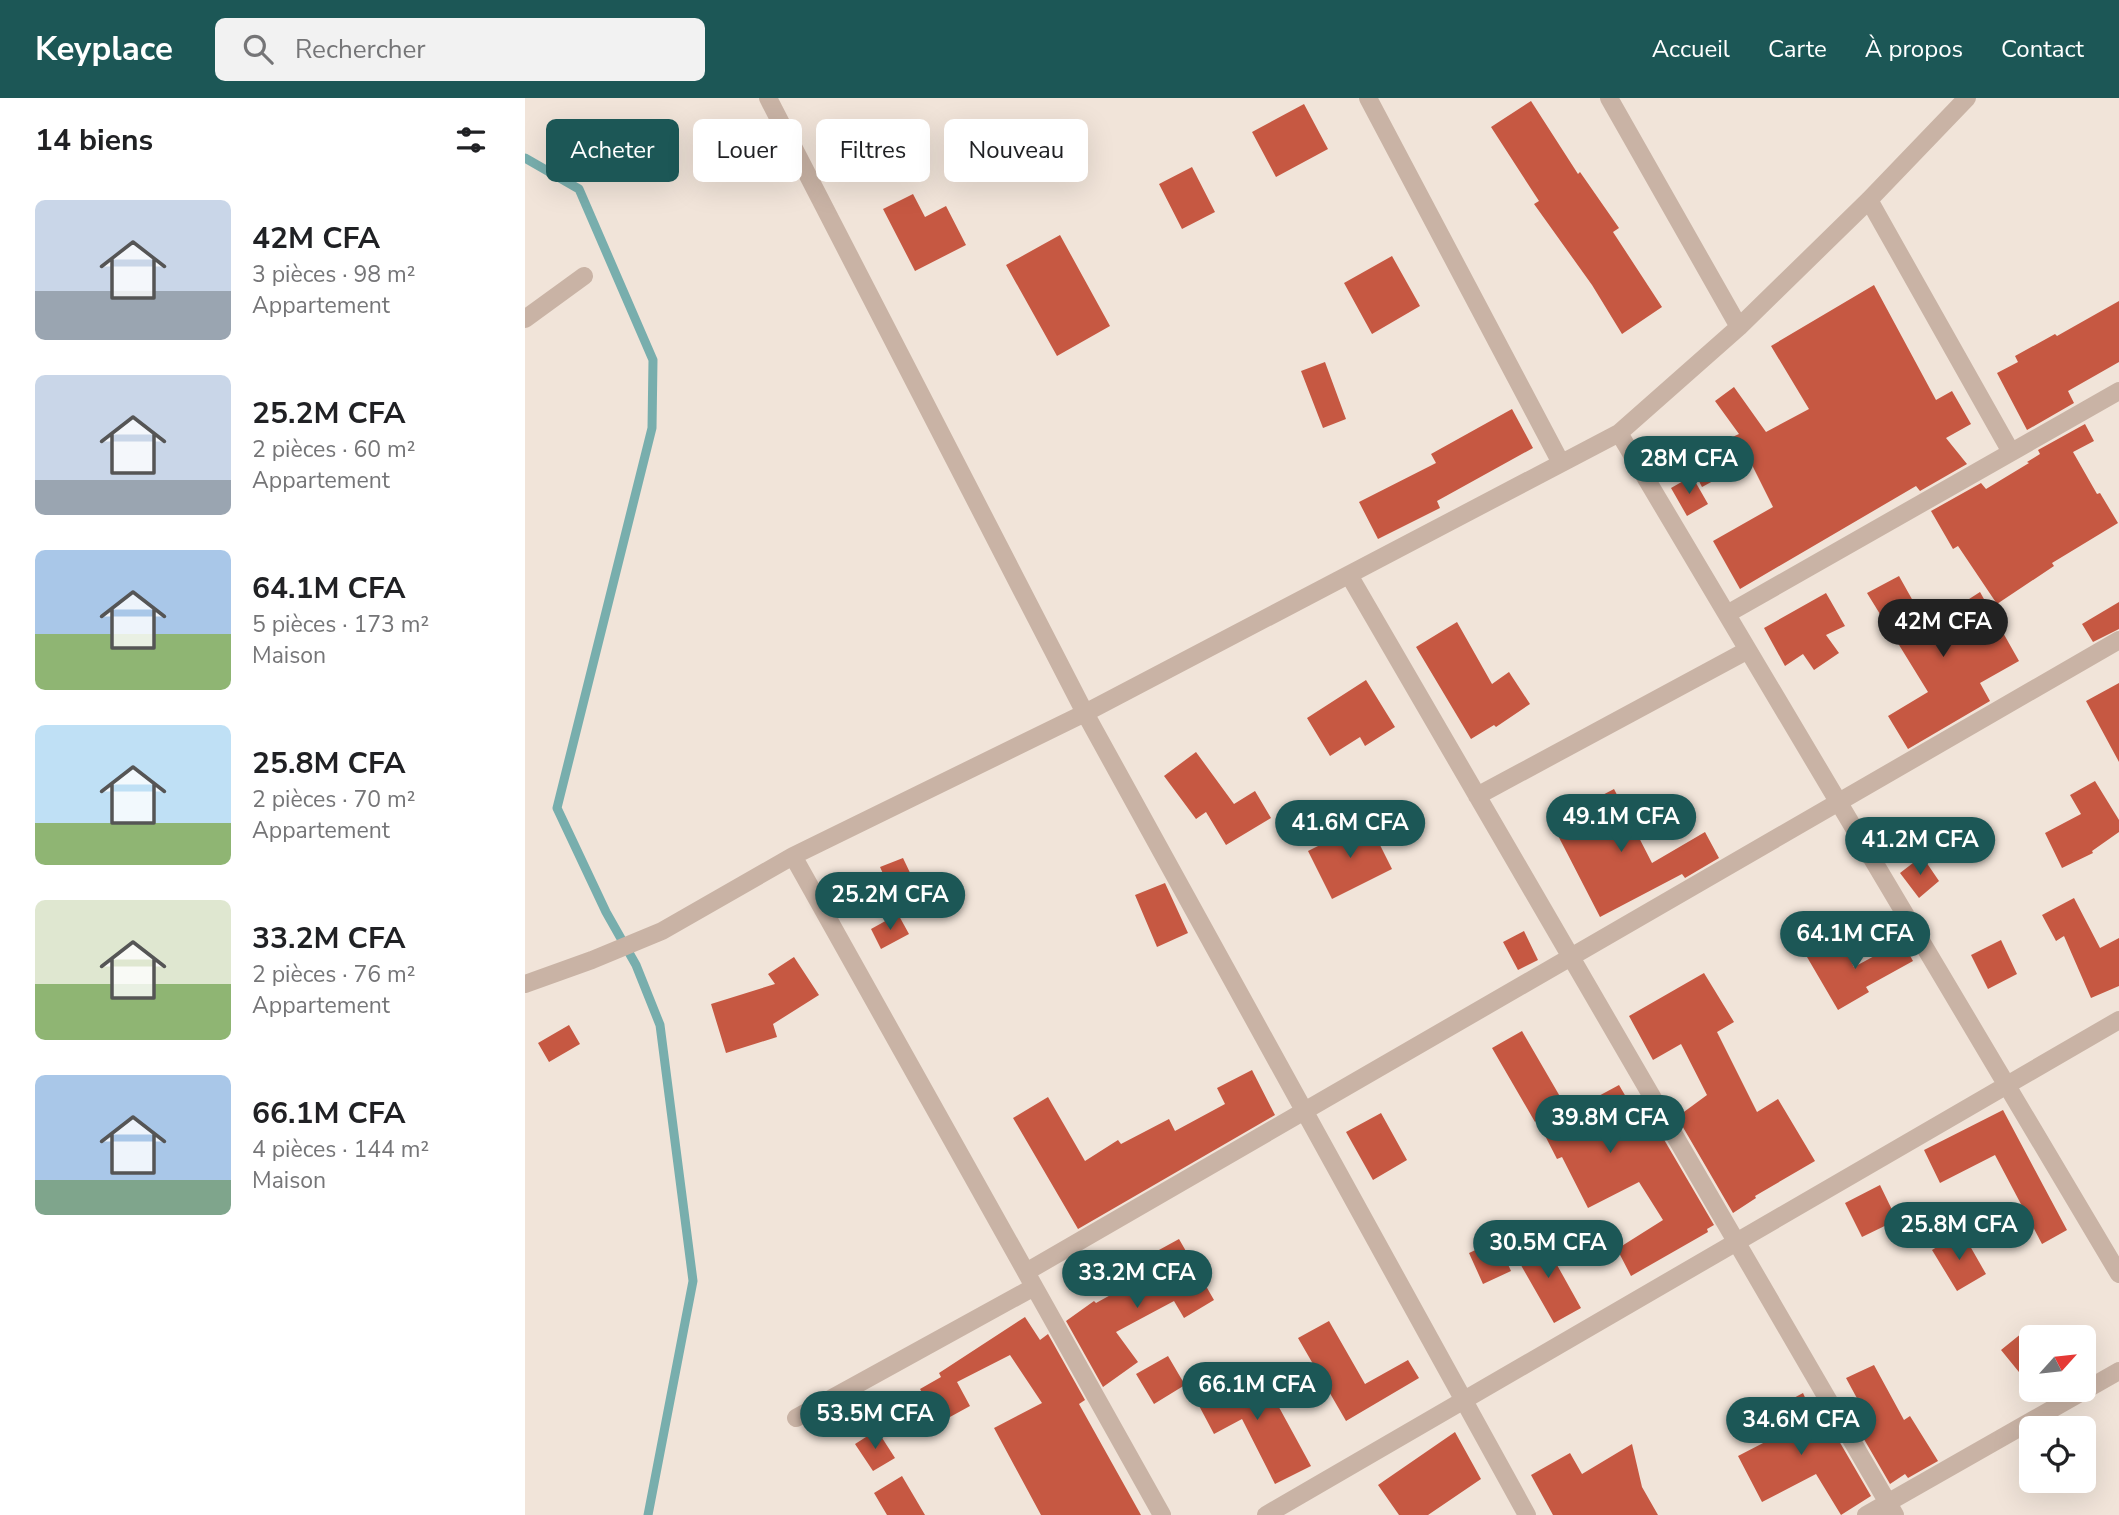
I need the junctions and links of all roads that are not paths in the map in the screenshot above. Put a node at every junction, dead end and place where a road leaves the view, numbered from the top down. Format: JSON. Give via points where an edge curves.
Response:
{"nodes":[{"id":1,"x":768,"y":98,"type":"edge"},
{"id":2,"x":1368,"y":98,"type":"edge"},
{"id":3,"x":1609,"y":98,"type":"edge"},
{"id":4,"x":1968,"y":98,"type":"edge"},
{"id":5,"x":1869,"y":200,"type":"junction"},
{"id":6,"x":584,"y":276,"type":"dead end"},
{"id":7,"x":525,"y":319,"type":"edge"},
{"id":8,"x":1739,"y":327,"type":"junction"},
{"id":9,"x":2119,"y":391,"type":"edge"},
{"id":10,"x":1619,"y":433,"type":"junction"},
{"id":11,"x":2011,"y":452,"type":"junction"},
{"id":12,"x":1561,"y":463,"type":"junction"},
{"id":13,"x":1349,"y":575,"type":"junction"},
{"id":14,"x":1727,"y":614,"type":"junction"},
{"id":15,"x":2119,"y":640,"type":"edge"},
{"id":16,"x":1748,"y":650,"type":"junction"},
{"id":17,"x":1086,"y":713,"type":"junction"},
{"id":18,"x":1477,"y":796,"type":"junction"},
{"id":19,"x":1838,"y":802,"type":"junction"},
{"id":20,"x":793,"y":856,"type":"junction"},
{"id":21,"x":1571,"y":957,"type":"junction"},
{"id":22,"x":525,"y":984,"type":"edge"},
{"id":23,"x":2119,"y":1020,"type":"edge"},
{"id":24,"x":2007,"y":1085,"type":"junction"},
{"id":25,"x":1305,"y":1111,"type":"junction"},
{"id":26,"x":1736,"y":1242,"type":"junction"},
{"id":27,"x":2119,"y":1273,"type":"edge"},
{"id":28,"x":1030,"y":1279,"type":"junction"},
{"id":29,"x":2119,"y":1371,"type":"edge"},
{"id":30,"x":1464,"y":1400,"type":"junction"},
{"id":31,"x":796,"y":1418,"type":"dead end"},
{"id":32,"x":1891,"y":1509,"type":"edge"},
{"id":33,"x":1162,"y":1515,"type":"edge"},
{"id":34,"x":1266,"y":1515,"type":"edge"},
{"id":35,"x":1527,"y":1515,"type":"edge"},
{"id":36,"x":1867,"y":1515,"type":"edge"}],
"edges":[{"from":1,"to":17,"type":"street"},
{"from":2,"to":12,"type":"street"},
{"from":3,"to":8,"type":"street"},
{"from":4,"to":5,"type":"street"},
{"from":5,"to":8,"type":"street"},
{"from":5,"to":11,"type":"street"},
{"from":6,"to":7,"type":"street"},
{"from":8,"to":10,"type":"street"},
{"from":9,"to":11,"type":"street"},
{"from":10,"to":12,"type":"street"},
{"from":10,"to":14,"type":"street"},
{"from":11,"to":14,"type":"street"},
{"from":12,"to":13,"type":"street"},
{"from":13,"to":17,"type":"street"},
{"from":13,"to":18,"type":"street"},
{"from":14,"to":16,"type":"street"},
{"from":15,"to":19,"type":"street"},
{"from":16,"to":18,"type":"street"},
{"from":16,"to":19,"type":"street"},
{"from":17,"to":20,"type":"street"},
{"from":17,"to":25,"type":"street"},
{"from":18,"to":21,"type":"street"},
{"from":19,"to":21,"type":"street"},
{"from":19,"to":24,"type":"street"},
{"from":20,"to":22,"type":"street","via":[[661,931]]},
{"from":20,"to":28,"type":"street"},
{"from":21,"to":25,"type":"street"},
{"from":21,"to":26,"type":"street"},
{"from":23,"to":24,"type":"street"},
{"from":24,"to":26,"type":"street"},
{"from":24,"to":27,"type":"street"},
{"from":25,"to":28,"type":"street"},
{"from":25,"to":30,"type":"street"},
{"from":26,"to":30,"type":"street"},
{"from":26,"to":32,"type":"street"},
{"from":28,"to":31,"type":"street"},
{"from":28,"to":33,"type":"street"},
{"from":29,"to":32,"type":"street"},
{"from":30,"to":34,"type":"street"},
{"from":30,"to":35,"type":"street"},
{"from":32,"to":36,"type":"street"}]}
